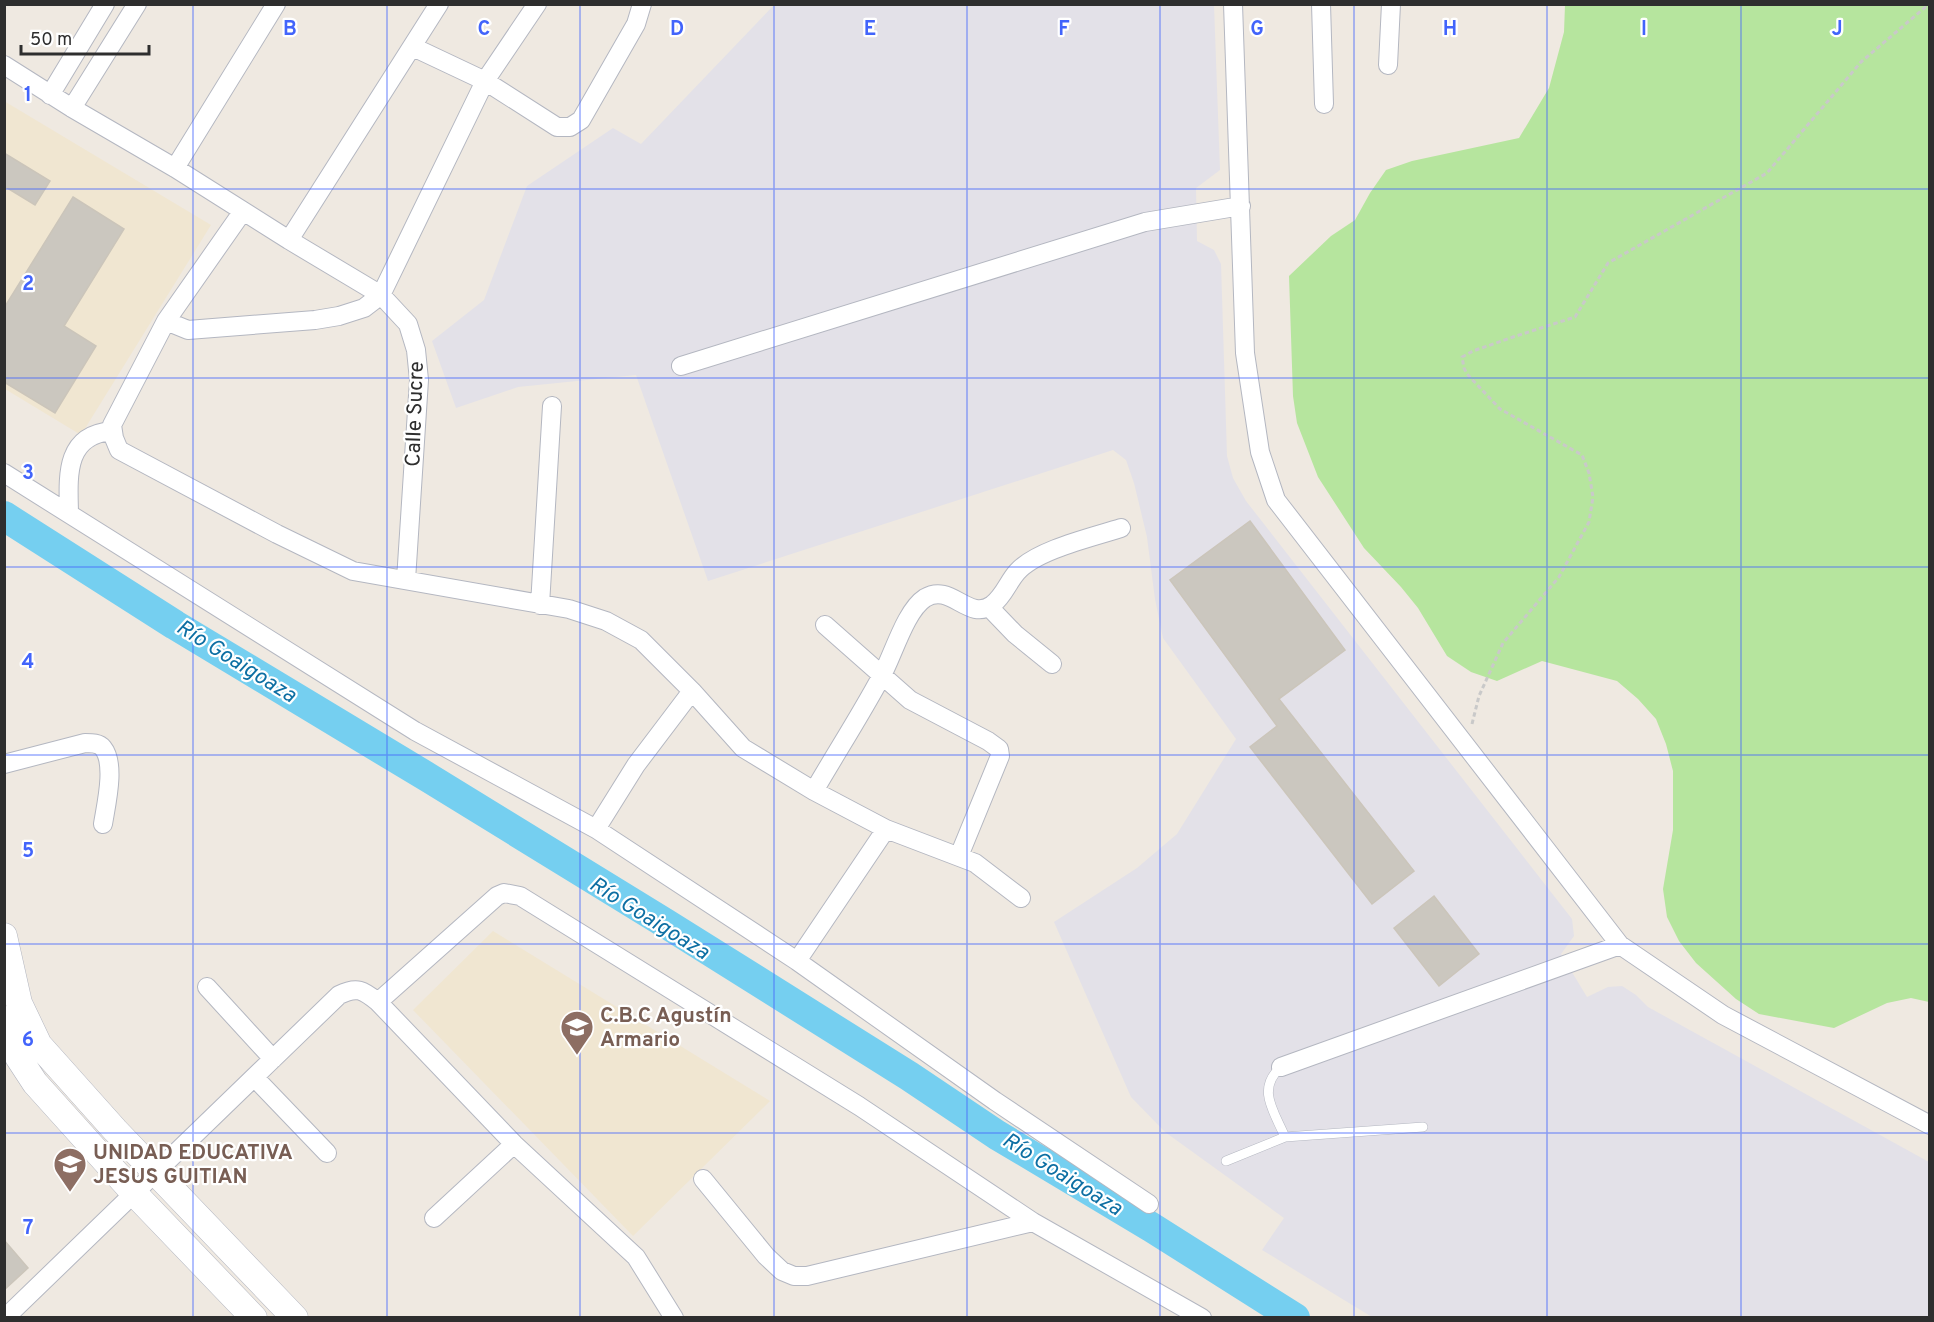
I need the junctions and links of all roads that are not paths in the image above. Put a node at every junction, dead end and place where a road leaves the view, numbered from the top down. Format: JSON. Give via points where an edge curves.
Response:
{"nodes":[{"id":1,"x":105,"y":4,"type":"edge"},
{"id":2,"x":137,"y":4,"type":"edge"},
{"id":3,"x":276,"y":4,"type":"edge"},
{"id":4,"x":439,"y":4,"type":"edge"},
{"id":5,"x":537,"y":4,"type":"edge"},
{"id":6,"x":642,"y":4,"type":"edge"},
{"id":7,"x":657,"y":4,"type":"edge"},
{"id":8,"x":1233,"y":4,"type":"edge"},
{"id":9,"x":1321,"y":4,"type":"edge"},
{"id":10,"x":1391,"y":4,"type":"edge"},
{"id":11,"x":636,"y":24,"type":"junction"},
{"id":12,"x":413,"y":47,"type":"junction"},
{"id":13,"x":4,"y":65,"type":"edge"},
{"id":14,"x":1388,"y":65,"type":"dead end"},
{"id":15,"x":485,"y":81,"type":"junction"},
{"id":16,"x":50,"y":95,"type":"junction"},
{"id":17,"x":1324,"y":104,"type":"dead end"},
{"id":18,"x":72,"y":108,"type":"junction"},
{"id":19,"x":175,"y":168,"type":"junction"},
{"id":20,"x":1241,"y":206,"type":"junction"},
{"id":21,"x":243,"y":211,"type":"junction"},
{"id":22,"x":289,"y":240,"type":"junction"},
{"id":23,"x":381,"y":295,"type":"junction"},
{"id":24,"x":166,"y":321,"type":"junction"},
{"id":25,"x":681,"y":366,"type":"dead end"},
{"id":26,"x":552,"y":406,"type":"dead end"},
{"id":27,"x":112,"y":431,"type":"junction"},
{"id":28,"x":4,"y":473,"type":"edge"},
{"id":29,"x":69,"y":512,"type":"junction"},
{"id":30,"x":1121,"y":528,"type":"dead end"},
{"id":31,"x":406,"y":580,"type":"junction"},
{"id":32,"x":540,"y":605,"type":"junction"},
{"id":33,"x":989,"y":607,"type":"junction"},
{"id":34,"x":825,"y":625,"type":"dead end"},
{"id":35,"x":1052,"y":664,"type":"dead end"},
{"id":36,"x":882,"y":677,"type":"junction"},
{"id":37,"x":692,"y":692,"type":"junction"},
{"id":38,"x":4,"y":764,"type":"edge"},
{"id":39,"x":814,"y":791,"type":"junction"},
{"id":40,"x":103,"y":824,"type":"dead end"},
{"id":41,"x":886,"y":828,"type":"junction"},
{"id":42,"x":596,"y":829,"type":"junction"},
{"id":43,"x":959,"y":856,"type":"junction"},
{"id":44,"x":1021,"y":898,"type":"dead end"},
{"id":45,"x":4,"y":936,"type":"edge"},
{"id":46,"x":1620,"y":945,"type":"junction"},
{"id":47,"x":797,"y":961,"type":"junction"},
{"id":48,"x":207,"y":987,"type":"dead end"},
{"id":49,"x":378,"y":1002,"type":"junction"},
{"id":50,"x":4,"y":1019,"type":"edge"},
{"id":51,"x":273,"y":1059,"type":"junction"},
{"id":52,"x":1281,"y":1067,"type":"joint"},
{"id":53,"x":255,"y":1078,"type":"junction"},
{"id":54,"x":1929,"y":1125,"type":"edge"},
{"id":55,"x":1423,"y":1127,"type":"dead end"},
{"id":56,"x":1285,"y":1137,"type":"junction"},
{"id":57,"x":514,"y":1144,"type":"junction"},
{"id":58,"x":327,"y":1153,"type":"dead end"},
{"id":59,"x":1226,"y":1161,"type":"dead end"},
{"id":60,"x":156,"y":1172,"type":"junction"},
{"id":61,"x":703,"y":1179,"type":"dead end"},
{"id":62,"x":134,"y":1193,"type":"junction"},
{"id":63,"x":1149,"y":1204,"type":"dead end"},
{"id":64,"x":434,"y":1218,"type":"dead end"},
{"id":65,"x":1033,"y":1222,"type":"junction"},
{"id":66,"x":5,"y":1317,"type":"edge"},
{"id":67,"x":254,"y":1317,"type":"edge"},
{"id":68,"x":295,"y":1317,"type":"edge"},
{"id":69,"x":674,"y":1317,"type":"edge"},
{"id":70,"x":1201,"y":1317,"type":"edge"}],
"edges":[{"from":1,"to":16,"type":"street"},
{"from":2,"to":18,"type":"street"},
{"from":3,"to":19,"type":"street"},
{"from":4,"to":12,"type":"street"},
{"from":5,"to":15,"type":"street"},
{"from":6,"to":11,"type":"street"},
{"from":7,"to":11,"type":"street"},
{"from":8,"to":20,"type":"street"},
{"from":9,"to":17,"type":"street"},
{"from":10,"to":14,"type":"street"},
{"from":11,"to":15,"type":"street","via":[[581,120],[570,127],[557,127]]},
{"from":12,"to":15,"type":"street"},
{"from":12,"to":22,"type":"street"},
{"from":13,"to":16,"type":"street","name":"Calle Sucre"},
{"from":15,"to":23,"type":"street"},
{"from":16,"to":18,"type":"street","name":"Calle Sucre"},
{"from":18,"to":19,"type":"street","name":"Calle Sucre"},
{"from":19,"to":21,"type":"street","name":"Calle Sucre"},
{"from":20,"to":25,"type":"street","via":[[1145,222]]},
{"from":20,"to":46,"type":"street","via":[[1245,353],[1260,452],[1276,500]]},
{"from":21,"to":22,"type":"street","name":"Calle Sucre"},
{"from":21,"to":24,"type":"street"},
{"from":22,"to":23,"type":"street","name":"Calle Sucre"},
{"from":23,"to":24,"type":"street","via":[[364,308],[315,320],[188,330]]},
{"from":23,"to":31,"type":"street","name":"Calle Sucre","via":[[408,324],[419,380]]},
{"from":24,"to":27,"type":"street"},
{"from":26,"to":32,"type":"street"},
{"from":27,"to":29,"type":"street","via":[[86,438],[73,455]]},
{"from":27,"to":31,"type":"street","via":[[119,450],[277,534],[353,571]]},
{"from":28,"to":29,"type":"street"},
{"from":29,"to":42,"type":"street","via":[[415,731]]},
{"from":30,"to":33,"type":"street","via":[[1031,561]]},
{"from":31,"to":32,"type":"street"},
{"from":32,"to":37,"type":"street","via":[[606,621],[641,640]]},
{"from":33,"to":35,"type":"street"},
{"from":33,"to":36,"type":"street","via":[[970,608],[944,593],[923,599],[910,617]]},
{"from":34,"to":36,"type":"street"},
{"from":36,"to":39,"type":"street"},
{"from":36,"to":43,"type":"street","via":[[910,700],[999,749],[1000,756]]},
{"from":37,"to":39,"type":"street","via":[[743,748]]},
{"from":37,"to":42,"type":"street","via":[[636,765]]},
{"from":38,"to":40,"type":"street","via":[[85,742],[97,744],[106,754],[110,774]]},
{"from":39,"to":41,"type":"street"},
{"from":41,"to":43,"type":"street"},
{"from":41,"to":47,"type":"street"},
{"from":42,"to":47,"type":"street"},
{"from":43,"to":44,"type":"street","via":[[975,863]]},
{"from":45,"to":60,"type":"main road","via":[[19,1003],[39,1045]]},
{"from":46,"to":52,"type":"street"},
{"from":46,"to":54,"type":"street","via":[[1723,1015]]},
{"from":47,"to":63,"type":"street"},
{"from":48,"to":51,"type":"street"},
{"from":49,"to":51,"type":"street","via":[[358,990],[339,995]]},
{"from":49,"to":57,"type":"street"},
{"from":49,"to":65,"type":"street","via":[[497,896],[520,896],[859,1106]]},
{"from":50,"to":62,"type":"main road","via":[[18,1057],[35,1083]]},
{"from":51,"to":53,"type":"street"},
{"from":52,"to":56,"type":"lane","via":[[1272,1075],[1267,1094]]},
{"from":53,"to":58,"type":"street"},
{"from":53,"to":60,"type":"street"},
{"from":55,"to":56,"type":"lane"},
{"from":56,"to":59,"type":"lane"},
{"from":57,"to":64,"type":"street"},
{"from":57,"to":69,"type":"street","via":[[636,1257]]},
{"from":60,"to":62,"type":"street"},
{"from":60,"to":68,"type":"main road"},
{"from":61,"to":65,"type":"street","via":[[766,1256],[794,1276]]},
{"from":62,"to":66,"type":"street"},
{"from":62,"to":67,"type":"main road"},
{"from":65,"to":70,"type":"street"}]}
